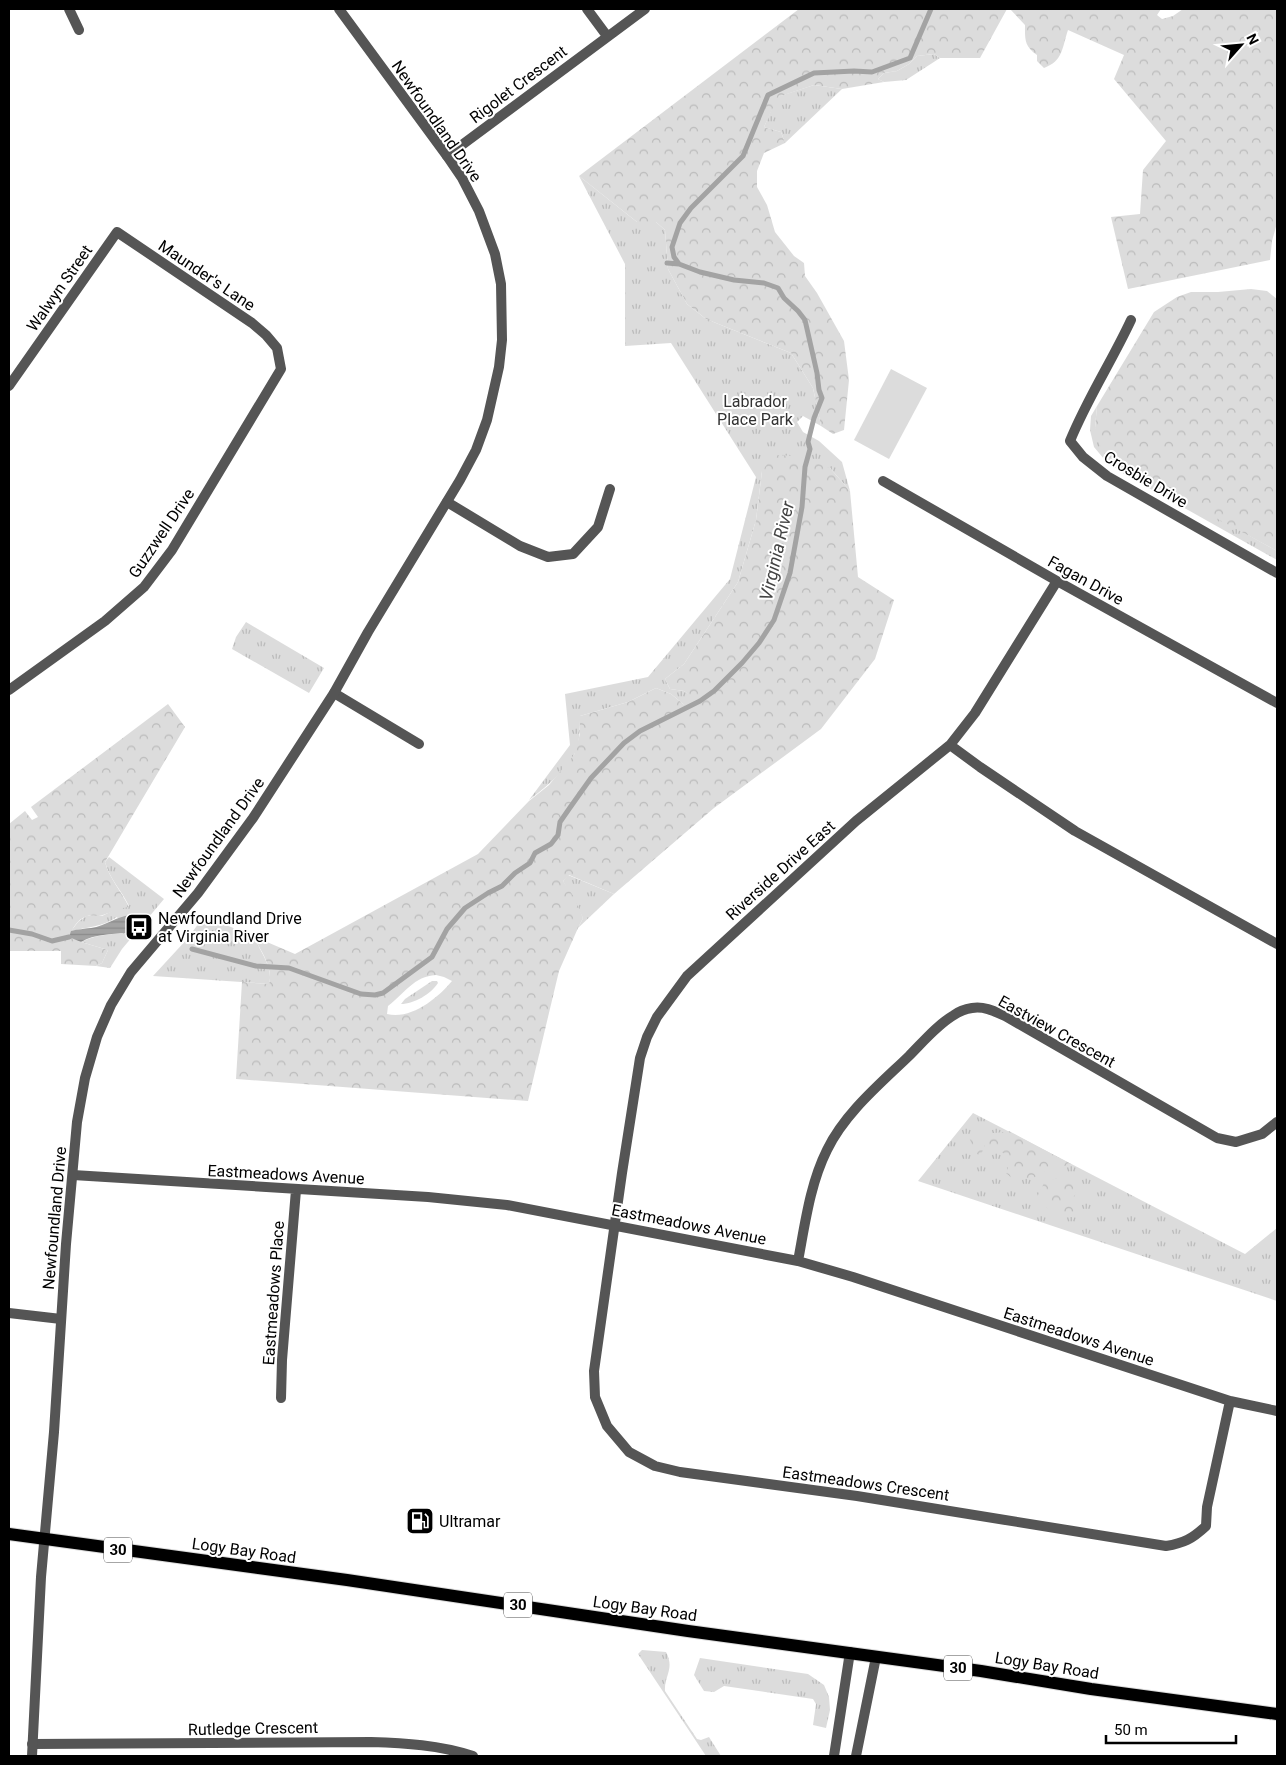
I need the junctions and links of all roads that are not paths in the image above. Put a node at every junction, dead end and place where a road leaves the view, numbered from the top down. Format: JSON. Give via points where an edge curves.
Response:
{"nodes":[{"id":1,"x":69,"y":9,"type":"edge"},
{"id":2,"x":339,"y":9,"type":"edge"},
{"id":3,"x":587,"y":9,"type":"edge"},
{"id":4,"x":645,"y":9,"type":"edge"},
{"id":5,"x":79,"y":30,"type":"dead end"},
{"id":6,"x":607,"y":36,"type":"junction"},
{"id":7,"x":447,"y":156,"type":"junction"},
{"id":8,"x":117,"y":232,"type":"joint"},
{"id":9,"x":1131,"y":320,"type":"dead end"},
{"id":10,"x":277,"y":348,"type":"joint"},
{"id":11,"x":9,"y":386,"type":"edge"},
{"id":12,"x":883,"y":481,"type":"dead end"},
{"id":13,"x":610,"y":489,"type":"dead end"},
{"id":14,"x":447,"y":502,"type":"junction"},
{"id":15,"x":1277,"y":573,"type":"edge"},
{"id":16,"x":1057,"y":582,"type":"junction"},
{"id":17,"x":9,"y":690,"type":"edge"},
{"id":18,"x":334,"y":693,"type":"junction"},
{"id":19,"x":1277,"y":703,"type":"edge"},
{"id":20,"x":419,"y":744,"type":"dead end"},
{"id":21,"x":950,"y":745,"type":"junction"},
{"id":22,"x":1277,"y":944,"type":"edge"},
{"id":23,"x":1277,"y":1122,"type":"edge"},
{"id":24,"x":74,"y":1175,"type":"junction"},
{"id":25,"x":296,"y":1190,"type":"junction"},
{"id":26,"x":615,"y":1225,"type":"junction"},
{"id":27,"x":798,"y":1260,"type":"junction"},
{"id":28,"x":9,"y":1313,"type":"edge"},
{"id":29,"x":61,"y":1319,"type":"junction"},
{"id":30,"x":281,"y":1398,"type":"dead end"},
{"id":31,"x":1230,"y":1401,"type":"junction"},
{"id":32,"x":1277,"y":1410,"type":"edge"},
{"id":33,"x":9,"y":1534,"type":"edge"},
{"id":34,"x":44,"y":1539,"type":"junction"},
{"id":35,"x":850,"y":1652,"type":"junction"},
{"id":36,"x":876,"y":1656,"type":"junction"},
{"id":37,"x":1277,"y":1714,"type":"edge"},
{"id":38,"x":32,"y":1744,"type":"junction"},
{"id":39,"x":32,"y":1756,"type":"edge"},
{"id":40,"x":473,"y":1756,"type":"edge"},
{"id":41,"x":834,"y":1756,"type":"edge"},
{"id":42,"x":856,"y":1756,"type":"edge"}],
"edges":[{"from":1,"to":5,"type":"street"},
{"from":2,"to":7,"type":"street","name":"Newfoundland Drive"},
{"from":3,"to":6,"type":"street"},
{"from":4,"to":6,"type":"street","name":"Rigolet Crescent"},
{"from":6,"to":7,"type":"street","name":"Rigolet Crescent"},
{"from":7,"to":14,"type":"street","name":"Newfoundland Drive","via":[[479,211],[495,254],[502,312],[499,366],[487,420],[476,450]]},
{"from":8,"to":10,"type":"street","name":"Maunder's Lane","via":[[252,323]]},
{"from":8,"to":11,"type":"street","name":"Walwyn Street"},
{"from":9,"to":15,"type":"street","name":"Crosbie Drive","via":[[1070,441],[1083,457],[1107,476]]},
{"from":10,"to":17,"type":"street","name":"Guzzwell Drive","via":[[281,369],[158,570],[118,611]]},
{"from":12,"to":16,"type":"street","name":"Fagan Drive"},
{"from":13,"to":14,"type":"street","via":[[598,527],[573,554],[548,557],[520,546]]},
{"from":14,"to":18,"type":"street","name":"Newfoundland Drive"},
{"from":16,"to":19,"type":"street","name":"Fagan Drive"},
{"from":16,"to":21,"type":"street","name":"Riverside Drive East","via":[[975,713]]},
{"from":18,"to":20,"type":"street"},
{"from":18,"to":24,"type":"street","name":"Newfoundland Drive","via":[[253,818],[198,893],[130,972],[111,1005],[85,1078],[77,1122]]},
{"from":21,"to":22,"type":"street","via":[[1075,830]]},
{"from":21,"to":26,"type":"street","name":"Riverside Drive East","via":[[788,882],[686,976],[668,1001],[647,1037],[640,1058]]},
{"from":23,"to":27,"type":"street","name":"Eastview Crescent","via":[[1262,1134],[1236,1142],[1217,1138],[1004,1016],[988,1009],[971,1008],[954,1014],[936,1029],[859,1104],[842,1126],[818,1173]]},
{"from":24,"to":25,"type":"street","name":"Eastmeadows Avenue"},
{"from":24,"to":29,"type":"street","name":"Newfoundland Drive"},
{"from":25,"to":26,"type":"street","name":"Eastmeadows Avenue","via":[[428,1196],[507,1205]]},
{"from":25,"to":30,"type":"street","name":"Eastmeadows Place"},
{"from":26,"to":27,"type":"street","name":"Eastmeadows Avenue"},
{"from":26,"to":31,"type":"street","name":"Eastmeadows Crescent","via":[[594,1371],[596,1397],[607,1426],[629,1452],[655,1466],[1166,1546],[1194,1538],[1206,1526],[1207,1507]]},
{"from":27,"to":31,"type":"street","name":"Eastmeadows Avenue"},
{"from":28,"to":29,"type":"street"},
{"from":29,"to":34,"type":"street","name":"Newfoundland Drive"},
{"from":31,"to":32,"type":"street","name":"Eastmeadows Avenue"},
{"from":33,"to":34,"type":"main road","name":"Logy Bay Road","number":"30"},
{"from":34,"to":35,"type":"main road","name":"Logy Bay Road","number":"30"},
{"from":34,"to":38,"type":"street","name":"Newfoundland Drive"},
{"from":35,"to":36,"type":"main road","name":"Logy Bay Road","number":"30"},
{"from":35,"to":41,"type":"street"},
{"from":36,"to":37,"type":"main road","name":"Logy Bay Road","number":"30"},
{"from":36,"to":42,"type":"street"},
{"from":38,"to":39,"type":"street","name":"Newfoundland Drive"},
{"from":38,"to":40,"type":"street","name":"Rutledge Crescent","via":[[371,1742],[414,1744]]}]}
